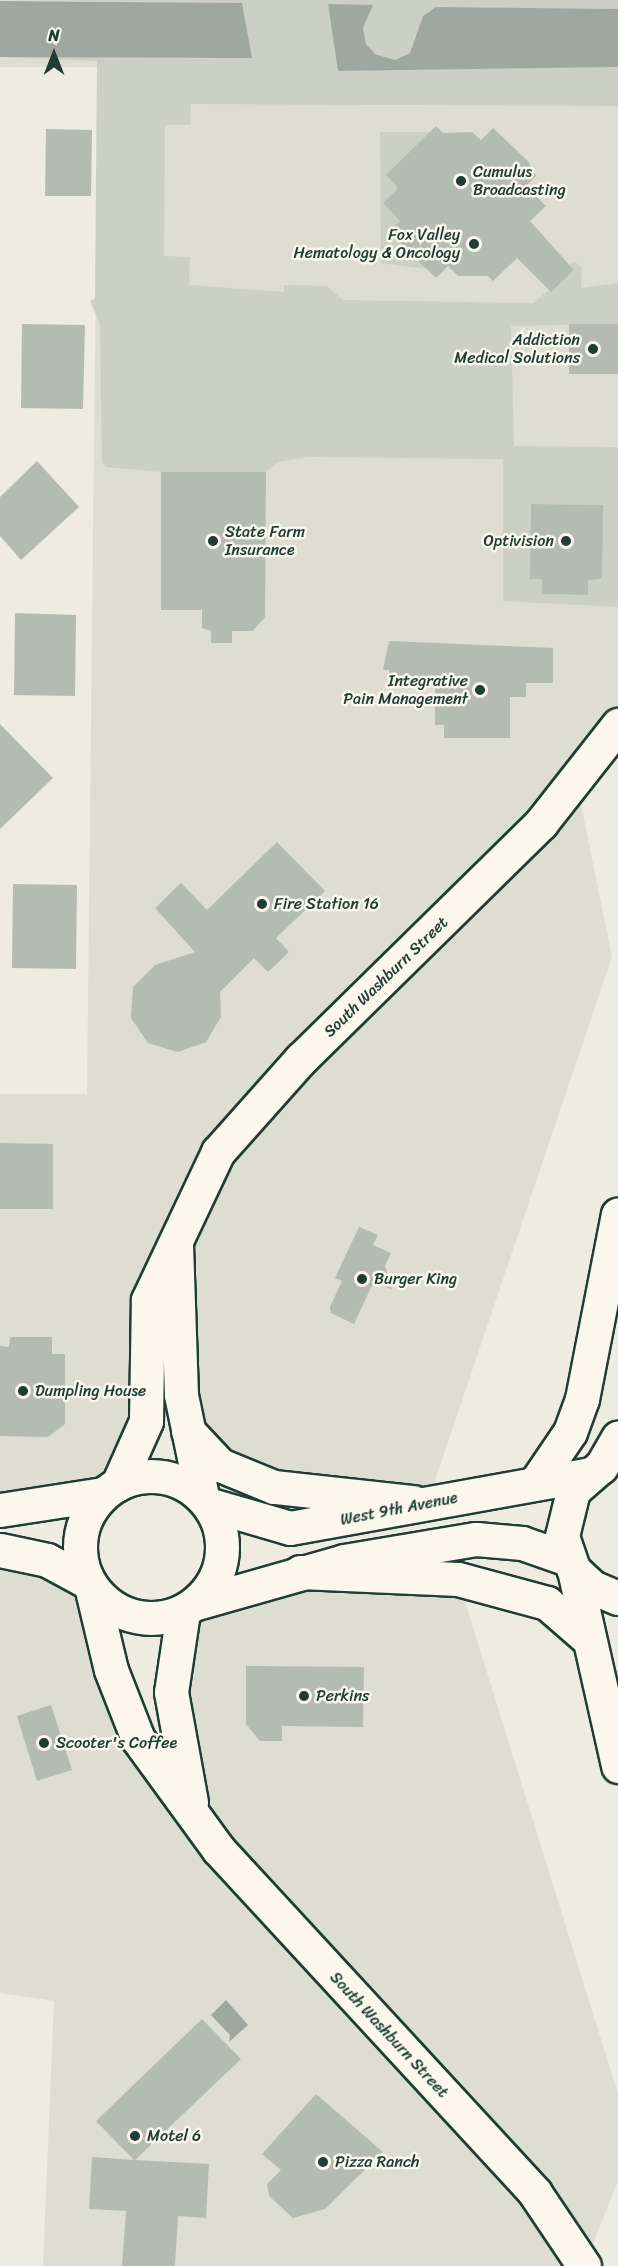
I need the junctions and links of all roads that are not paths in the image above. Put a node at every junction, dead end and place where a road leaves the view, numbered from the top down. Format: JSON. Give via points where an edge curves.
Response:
{"nodes":[{"id":1,"x":618,"y":725,"type":"edge"},
{"id":2,"x":618,"y":1214,"type":"edge"},
{"id":3,"x":176,"y":1244,"type":"junction"},
{"id":4,"x":188,"y":1431,"type":"junction"},
{"id":5,"x":618,"y":1438,"type":"edge"},
{"id":6,"x":603,"y":1467,"type":"edge"},
{"id":7,"x":538,"y":1479,"type":"junction"},
{"id":8,"x":111,"y":1489,"type":"junction"},
{"id":9,"x":207,"y":1500,"type":"junction"},
{"id":10,"x":427,"y":1504,"type":"junction"},
{"id":11,"x":0,"y":1510,"type":"edge"},
{"id":12,"x":0,"y":1550,"type":"edge"},
{"id":13,"x":571,"y":1564,"type":"junction"},
{"id":14,"x":300,"y":1572,"type":"junction"},
{"id":15,"x":88,"y":1583,"type":"junction"},
{"id":16,"x":618,"y":1598,"type":"edge"},
{"id":17,"x":190,"y":1607,"type":"junction"},
{"id":18,"x":586,"y":1637,"type":"junction"},
{"id":19,"x":618,"y":1766,"type":"edge"},
{"id":20,"x":192,"y":1807,"type":"junction"},
{"id":21,"x":584,"y":2266,"type":"edge"}],
"edges":[{"from":1,"to":3,"type":"main road","name":"South Washburn Street","via":[[541,823],[246,1115],[202,1182]]},
{"from":2,"to":7,"type":"main road","via":[[582,1399],[570,1432]]},
{"from":3,"to":4,"type":"main road","name":"South Washburn Street","via":[[182,1395]]},
{"from":3,"to":8,"type":"main road","name":"South Washburn Street","via":[[148,1300],[146,1421]]},
{"from":4,"to":9,"type":"main road","name":"South Washburn Street"},
{"from":4,"to":10,"type":"main road","via":[[220,1465],[274,1487]]},
{"from":5,"to":6,"type":"main road"},
{"from":6,"to":7,"type":"main road","name":"West 9th Avenue"},
{"from":6,"to":13,"type":"main road","via":[[564,1513]]},
{"from":7,"to":10,"type":"main road","name":"West 9th Avenue"},
{"from":8,"to":9,"type":"main road","via":[[162,1476]]},
{"from":8,"to":11,"type":"main road"},
{"from":8,"to":15,"type":"main road","via":[[81,1533]]},
{"from":9,"to":10,"type":"main road","name":"West 9th Avenue","via":[[290,1528]]},
{"from":9,"to":17,"type":"main road","via":[[222,1559],[214,1584]]},
{"from":12,"to":15,"type":"main road","via":[[39,1557]]},
{"from":13,"to":14,"type":"main road","via":[[522,1543],[476,1539]]},
{"from":13,"to":16,"type":"main road","via":[[592,1587]]},
{"from":13,"to":18,"type":"main road"},
{"from":14,"to":17,"type":"main road"},
{"from":14,"to":18,"type":"main road","via":[[458,1579],[547,1603]]},
{"from":15,"to":17,"type":"main road","via":[[109,1605],[132,1617],[158,1619]]},
{"from":15,"to":20,"type":"main road","name":"South Washburn Street","via":[[111,1670],[138,1739]]},
{"from":17,"to":20,"type":"main road","name":"South Washburn Street","via":[[171,1692]]},
{"from":18,"to":19,"type":"main road"},
{"from":20,"to":21,"type":"main road","name":"South Washburn Street","via":[[255,1891],[535,2193]]}]}
